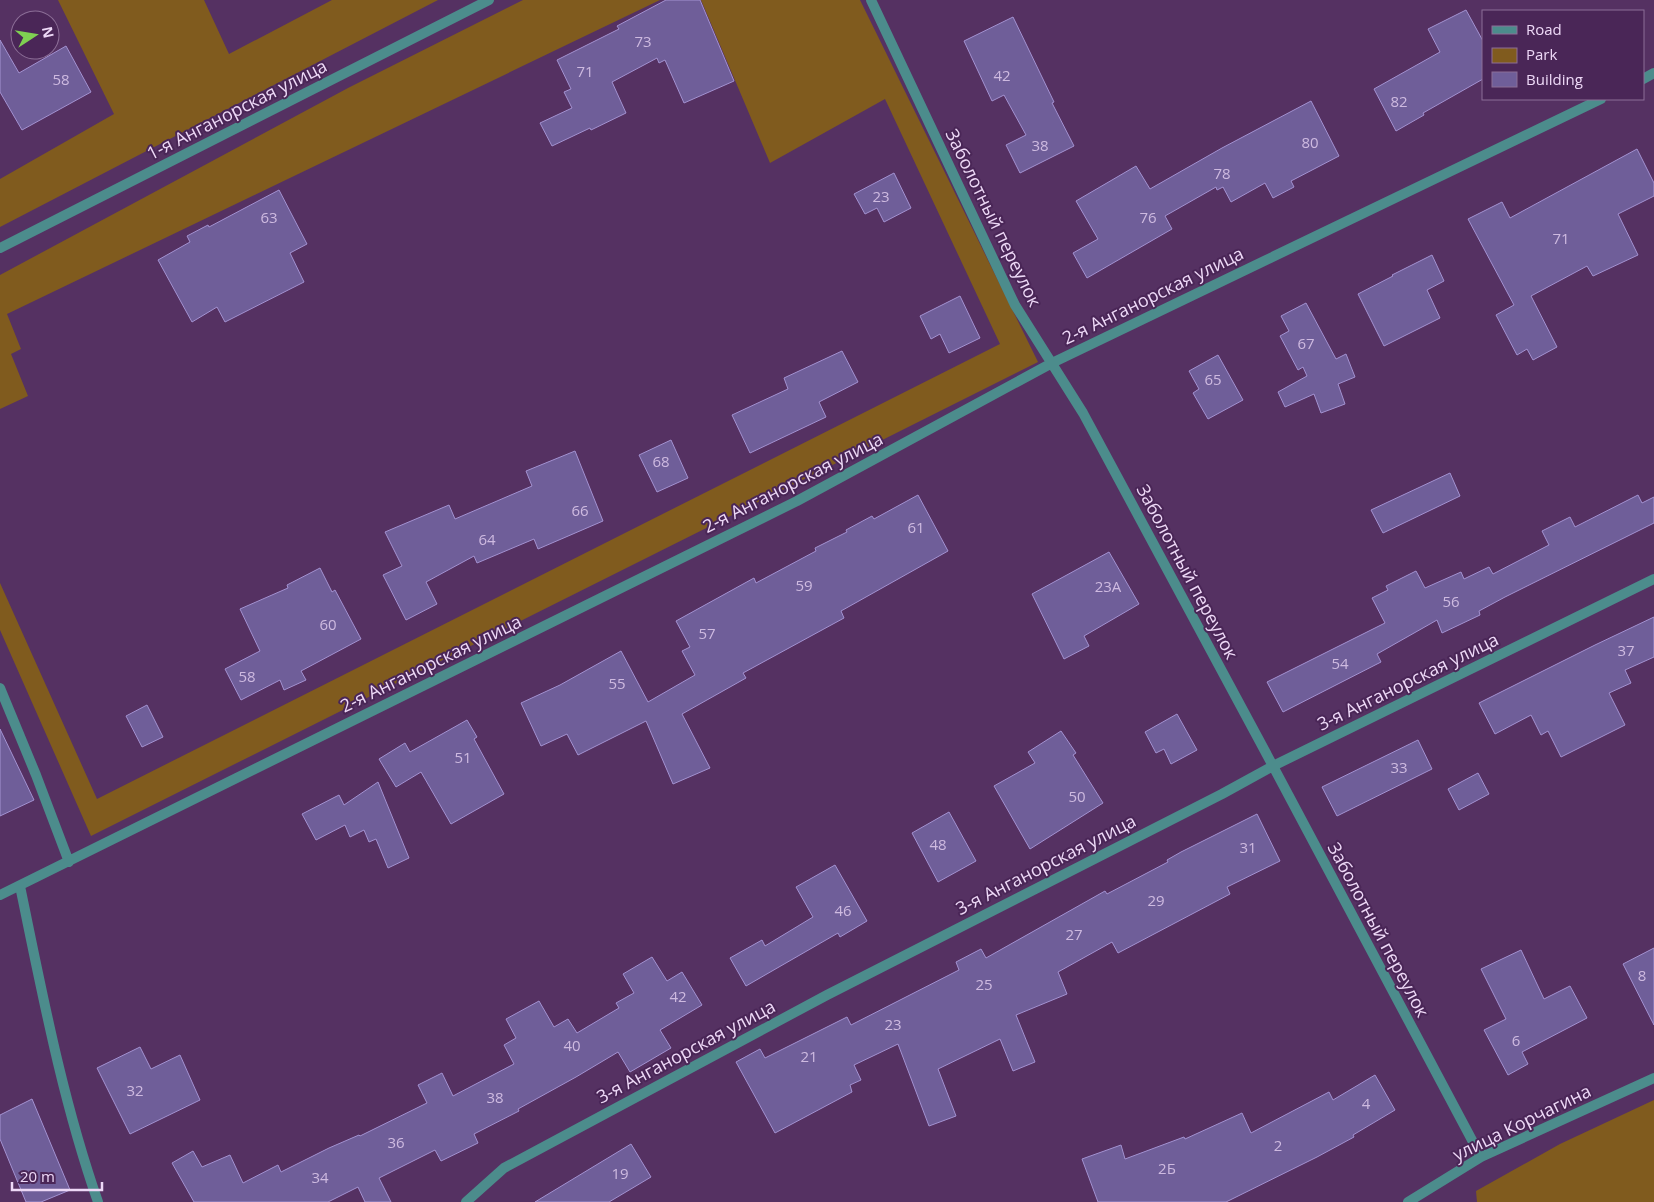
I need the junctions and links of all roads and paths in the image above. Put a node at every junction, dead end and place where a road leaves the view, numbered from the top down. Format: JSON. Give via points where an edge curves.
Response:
{"nodes":[{"id":1,"x":489,"y":0,"type":"edge"},
{"id":2,"x":871,"y":0,"type":"edge"},
{"id":3,"x":1599,"y":100,"type":"edge"},
{"id":4,"x":0,"y":248,"type":"edge"},
{"id":5,"x":1052,"y":363,"type":"junction"},
{"id":6,"x":1654,"y":579,"type":"edge"},
{"id":7,"x":0,"y":688,"type":"edge"},
{"id":8,"x":1273,"y":766,"type":"junction"},
{"id":9,"x":69,"y":862,"type":"junction"},
{"id":10,"x":20,"y":886,"type":"junction"},
{"id":11,"x":0,"y":895,"type":"edge"},
{"id":12,"x":1654,"y":1078,"type":"edge"},
{"id":13,"x":1481,"y":1157,"type":"junction"},
{"id":14,"x":98,"y":1202,"type":"edge"},
{"id":15,"x":466,"y":1202,"type":"edge"},
{"id":16,"x":1408,"y":1202,"type":"edge"}],
"edges":[{"from":1,"to":4,"type":"street","name":"1-я Анганорская улица"},
{"from":2,"to":5,"type":"street","name":"Заболотный переулок","via":[[1015,305]]},
{"from":3,"to":5,"type":"street","name":"2-я Анганорская улица"},
{"from":5,"to":8,"type":"street","name":"Заболотный переулок"},
{"from":5,"to":9,"type":"street","name":"2-я Анганорская улица","via":[[797,501]]},
{"from":6,"to":8,"type":"street","name":"3-я Анганорская улица"},
{"from":7,"to":9,"type":"street"},
{"from":8,"to":13,"type":"street","name":"Заболотный переулок"},
{"from":8,"to":15,"type":"street","name":"3-я Анганорская улица","via":[[827,995],[504,1168]]},
{"from":9,"to":10,"type":"street","name":"2-я Анганорская улица"},
{"from":10,"to":11,"type":"street","name":"2-я Анганорская улица"},
{"from":10,"to":14,"type":"street","via":[[62,1084]]},
{"from":12,"to":13,"type":"street","name":"улица Корчагина"},
{"from":13,"to":16,"type":"street","name":"улица Корчагина"}]}
